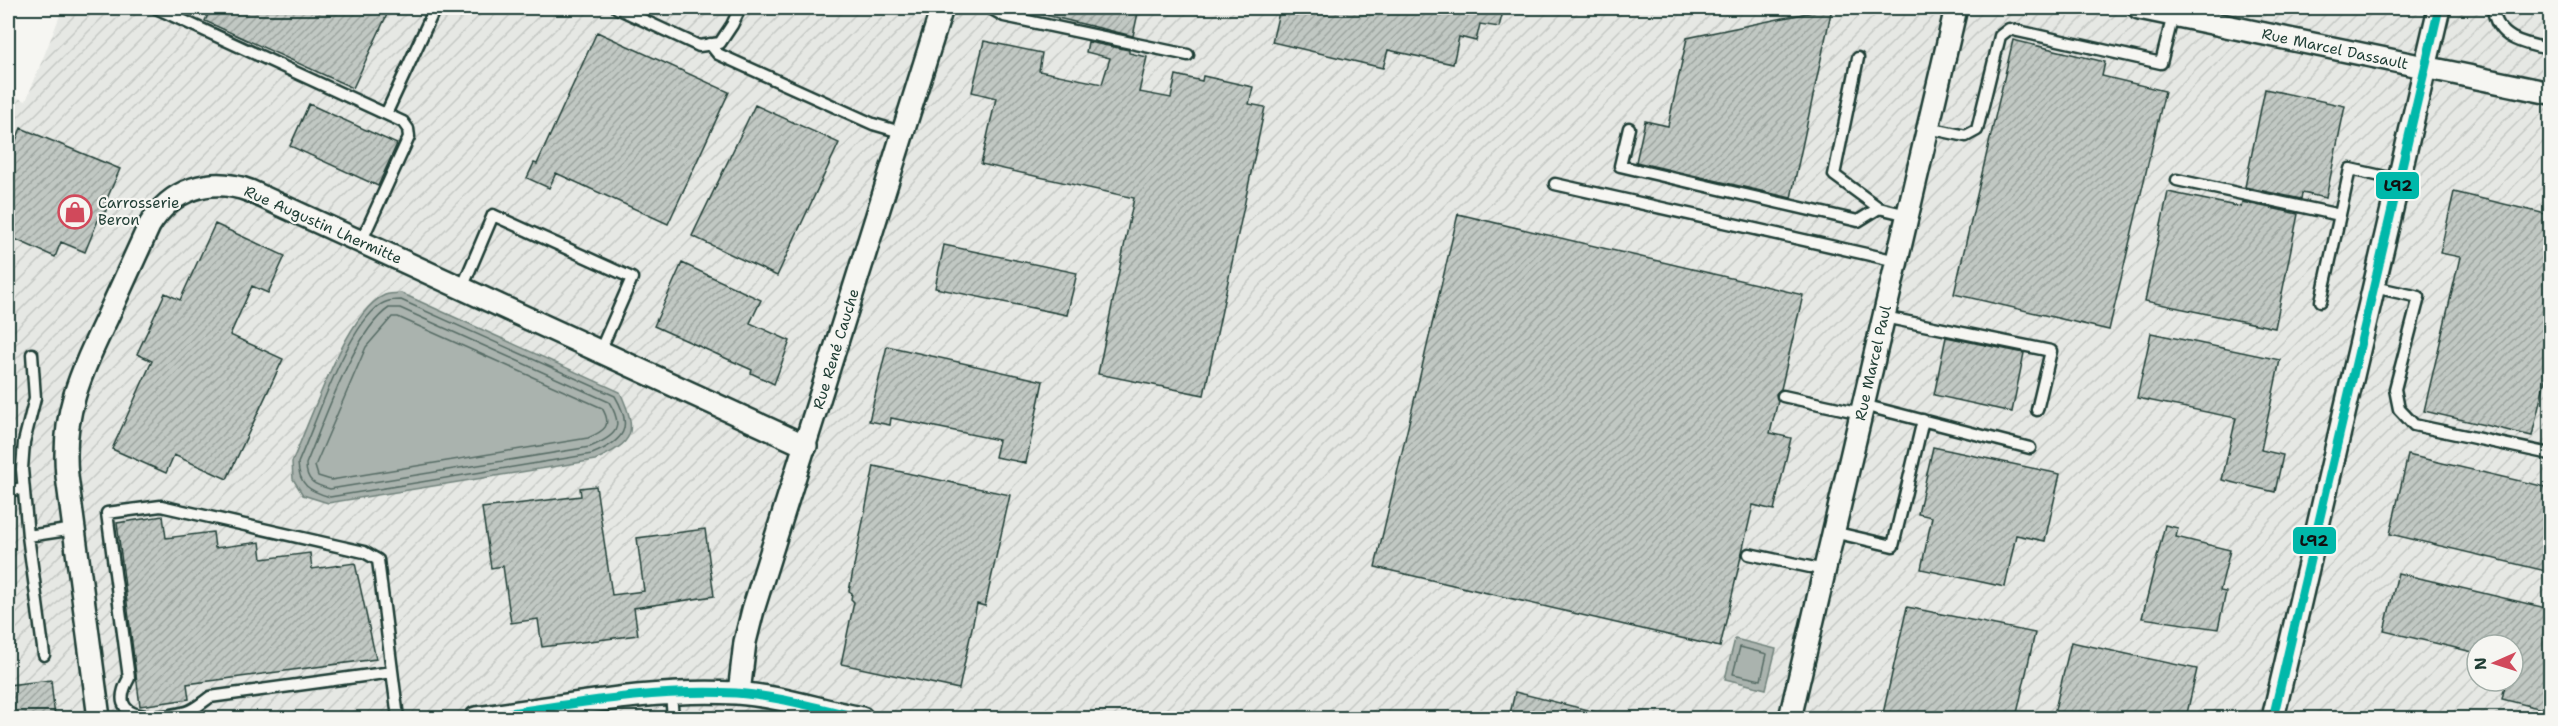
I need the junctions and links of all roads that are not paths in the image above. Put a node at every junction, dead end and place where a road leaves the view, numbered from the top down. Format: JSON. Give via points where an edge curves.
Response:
{"nodes":[{"id":1,"x":156,"y":8,"type":"edge"},
{"id":2,"x":435,"y":8,"type":"edge"},
{"id":3,"x":617,"y":8,"type":"edge"},
{"id":4,"x":740,"y":8,"type":"edge"},
{"id":5,"x":942,"y":8,"type":"edge"},
{"id":6,"x":990,"y":8,"type":"edge"},
{"id":7,"x":1956,"y":8,"type":"edge"},
{"id":8,"x":2139,"y":8,"type":"edge"},
{"id":9,"x":2439,"y":8,"type":"edge"},
{"id":10,"x":2493,"y":8,"type":"edge"},
{"id":11,"x":2173,"y":15,"type":"junction"},
{"id":12,"x":710,"y":44,"type":"junction"},
{"id":13,"x":2550,"y":49,"type":"edge"},
{"id":14,"x":1188,"y":55,"type":"dead end"},
{"id":15,"x":1858,"y":58,"type":"dead end"},
{"id":16,"x":2426,"y":68,"type":"junction"},
{"id":17,"x":2550,"y":93,"type":"edge"},
{"id":18,"x":386,"y":114,"type":"junction"},
{"id":19,"x":1629,"y":128,"type":"dead end"},
{"id":20,"x":1928,"y":128,"type":"junction"},
{"id":21,"x":903,"y":133,"type":"junction"},
{"id":22,"x":2177,"y":180,"type":"dead end"},
{"id":23,"x":2399,"y":180,"type":"junction"},
{"id":24,"x":1555,"y":184,"type":"dead end"},
{"id":25,"x":1880,"y":208,"type":"junction"},
{"id":26,"x":2340,"y":214,"type":"junction"},
{"id":27,"x":1908,"y":215,"type":"junction"},
{"id":28,"x":361,"y":242,"type":"junction"},
{"id":29,"x":1897,"y":261,"type":"junction"},
{"id":30,"x":2374,"y":287,"type":"junction"},
{"id":31,"x":462,"y":288,"type":"junction"},
{"id":32,"x":2321,"y":301,"type":"dead end"},
{"id":33,"x":1884,"y":317,"type":"junction"},
{"id":34,"x":600,"y":351,"type":"junction"},
{"id":35,"x":32,"y":354,"type":"dead end"},
{"id":36,"x":1783,"y":396,"type":"dead end"},
{"id":37,"x":1862,"y":409,"type":"junction"},
{"id":38,"x":2037,"y":410,"type":"dead end"},
{"id":39,"x":1923,"y":420,"type":"junction"},
{"id":40,"x":806,"y":446,"type":"junction"},
{"id":41,"x":2030,"y":448,"type":"dead end"},
{"id":42,"x":2550,"y":454,"type":"edge"},
{"id":43,"x":23,"y":488,"type":"junction"},
{"id":44,"x":8,"y":491,"type":"edge"},
{"id":45,"x":74,"y":530,"type":"junction"},
{"id":46,"x":1833,"y":532,"type":"junction"},
{"id":47,"x":28,"y":536,"type":"junction"},
{"id":48,"x":1749,"y":554,"type":"dead end"},
{"id":49,"x":1824,"y":570,"type":"junction"},
{"id":50,"x":44,"y":655,"type":"dead end"},
{"id":51,"x":392,"y":672,"type":"junction"},
{"id":52,"x":739,"y":693,"type":"junction"},
{"id":53,"x":671,"y":694,"type":"junction"},
{"id":54,"x":99,"y":718,"type":"edge"},
{"id":55,"x":398,"y":718,"type":"edge"},
{"id":56,"x":476,"y":718,"type":"edge"},
{"id":57,"x":673,"y":718,"type":"edge"},
{"id":58,"x":862,"y":718,"type":"edge"},
{"id":59,"x":1790,"y":718,"type":"edge"},
{"id":60,"x":2273,"y":718,"type":"edge"}],
"edges":[{"from":1,"to":18,"type":"lane"},
{"from":2,"to":18,"type":"lane"},
{"from":3,"to":12,"type":"lane","via":[[699,46]]},
{"from":4,"to":12,"type":"lane","via":[[720,42]]},
{"from":5,"to":21,"type":"street","name":"Rue René Cauche"},
{"from":6,"to":14,"type":"lane","via":[[1004,16]]},
{"from":7,"to":20,"type":"street","name":"Rue Marcel Paul"},
{"from":8,"to":11,"type":"street","name":"Rue Marcel Dassault"},
{"from":9,"to":16,"type":"street"},
{"from":10,"to":13,"type":"lane","via":[[2494,19],[2505,33],[2519,43]]},
{"from":11,"to":16,"type":"street","name":"Rue Marcel Dassault"},
{"from":11,"to":20,"type":"lane","via":[[2160,63],[2009,29],[2000,36],[1977,130],[1966,136]]},
{"from":12,"to":21,"type":"lane","via":[[718,54],[873,124]]},
{"from":15,"to":25,"type":"lane","via":[[1834,175]]},
{"from":16,"to":17,"type":"street","name":"Rue Marcel Dassault"},
{"from":16,"to":23,"type":"street"},
{"from":18,"to":28,"type":"lane","via":[[403,122],[409,137]]},
{"from":19,"to":25,"type":"lane","via":[[1620,166],[1858,221]]},
{"from":20,"to":27,"type":"street","name":"Rue Marcel Paul"},
{"from":21,"to":40,"type":"street","name":"Rue René Cauche"},
{"from":22,"to":26,"type":"lane"},
{"from":23,"to":26,"type":"lane","via":[[2350,169]]},
{"from":23,"to":30,"type":"street"},
{"from":24,"to":29,"type":"lane"},
{"from":25,"to":27,"type":"lane"},
{"from":26,"to":32,"type":"lane"},
{"from":27,"to":29,"type":"street","name":"Rue Marcel Paul"},
{"from":28,"to":31,"type":"street","name":"Rue Augustin Lhermitte"},
{"from":28,"to":45,"type":"street","name":"Rue Augustin Lhermitte","via":[[230,185],[209,184],[188,190],[163,207],[150,226],[74,390],[66,447]]},
{"from":29,"to":33,"type":"street","name":"Rue Marcel Paul"},
{"from":30,"to":42,"type":"lane","via":[[2419,297],[2395,389],[2399,409],[2414,425]]},
{"from":30,"to":60,"type":"street"},
{"from":31,"to":34,"type":"street","name":"Rue Augustin Lhermitte"},
{"from":31,"to":34,"type":"lane","via":[[493,215],[632,278]]},
{"from":33,"to":37,"type":"street","name":"Rue Marcel Paul"},
{"from":33,"to":38,"type":"lane","via":[[2051,351]]},
{"from":34,"to":40,"type":"street","name":"Rue Augustin Lhermitte"},
{"from":35,"to":43,"type":"lane","via":[[35,398],[24,442]]},
{"from":36,"to":37,"type":"lane"},
{"from":37,"to":39,"type":"lane"},
{"from":37,"to":46,"type":"street","name":"Rue Marcel Paul"},
{"from":39,"to":41,"type":"lane"},
{"from":39,"to":46,"type":"lane","via":[[1893,546]]},
{"from":40,"to":52,"type":"street","name":"Rue René Cauche","via":[[751,620]]},
{"from":43,"to":44,"type":"lane"},
{"from":43,"to":47,"type":"lane"},
{"from":45,"to":47,"type":"lane"},
{"from":45,"to":54,"type":"street","name":"Rue Augustin Lhermitte"},
{"from":46,"to":49,"type":"street","name":"Rue Marcel Paul"},
{"from":47,"to":50,"type":"lane"},
{"from":48,"to":49,"type":"lane"},
{"from":49,"to":59,"type":"street","name":"Rue Marcel Paul"},
{"from":51,"to":51,"type":"lane","via":[[378,560],[364,552],[160,506],[107,513],[129,678],[122,699],[131,714],[187,712],[210,697]]},
{"from":51,"to":55,"type":"lane"},
{"from":52,"to":53,"type":"street"},
{"from":52,"to":58,"type":"street"},
{"from":53,"to":56,"type":"street"},
{"from":53,"to":57,"type":"lane"}]}
